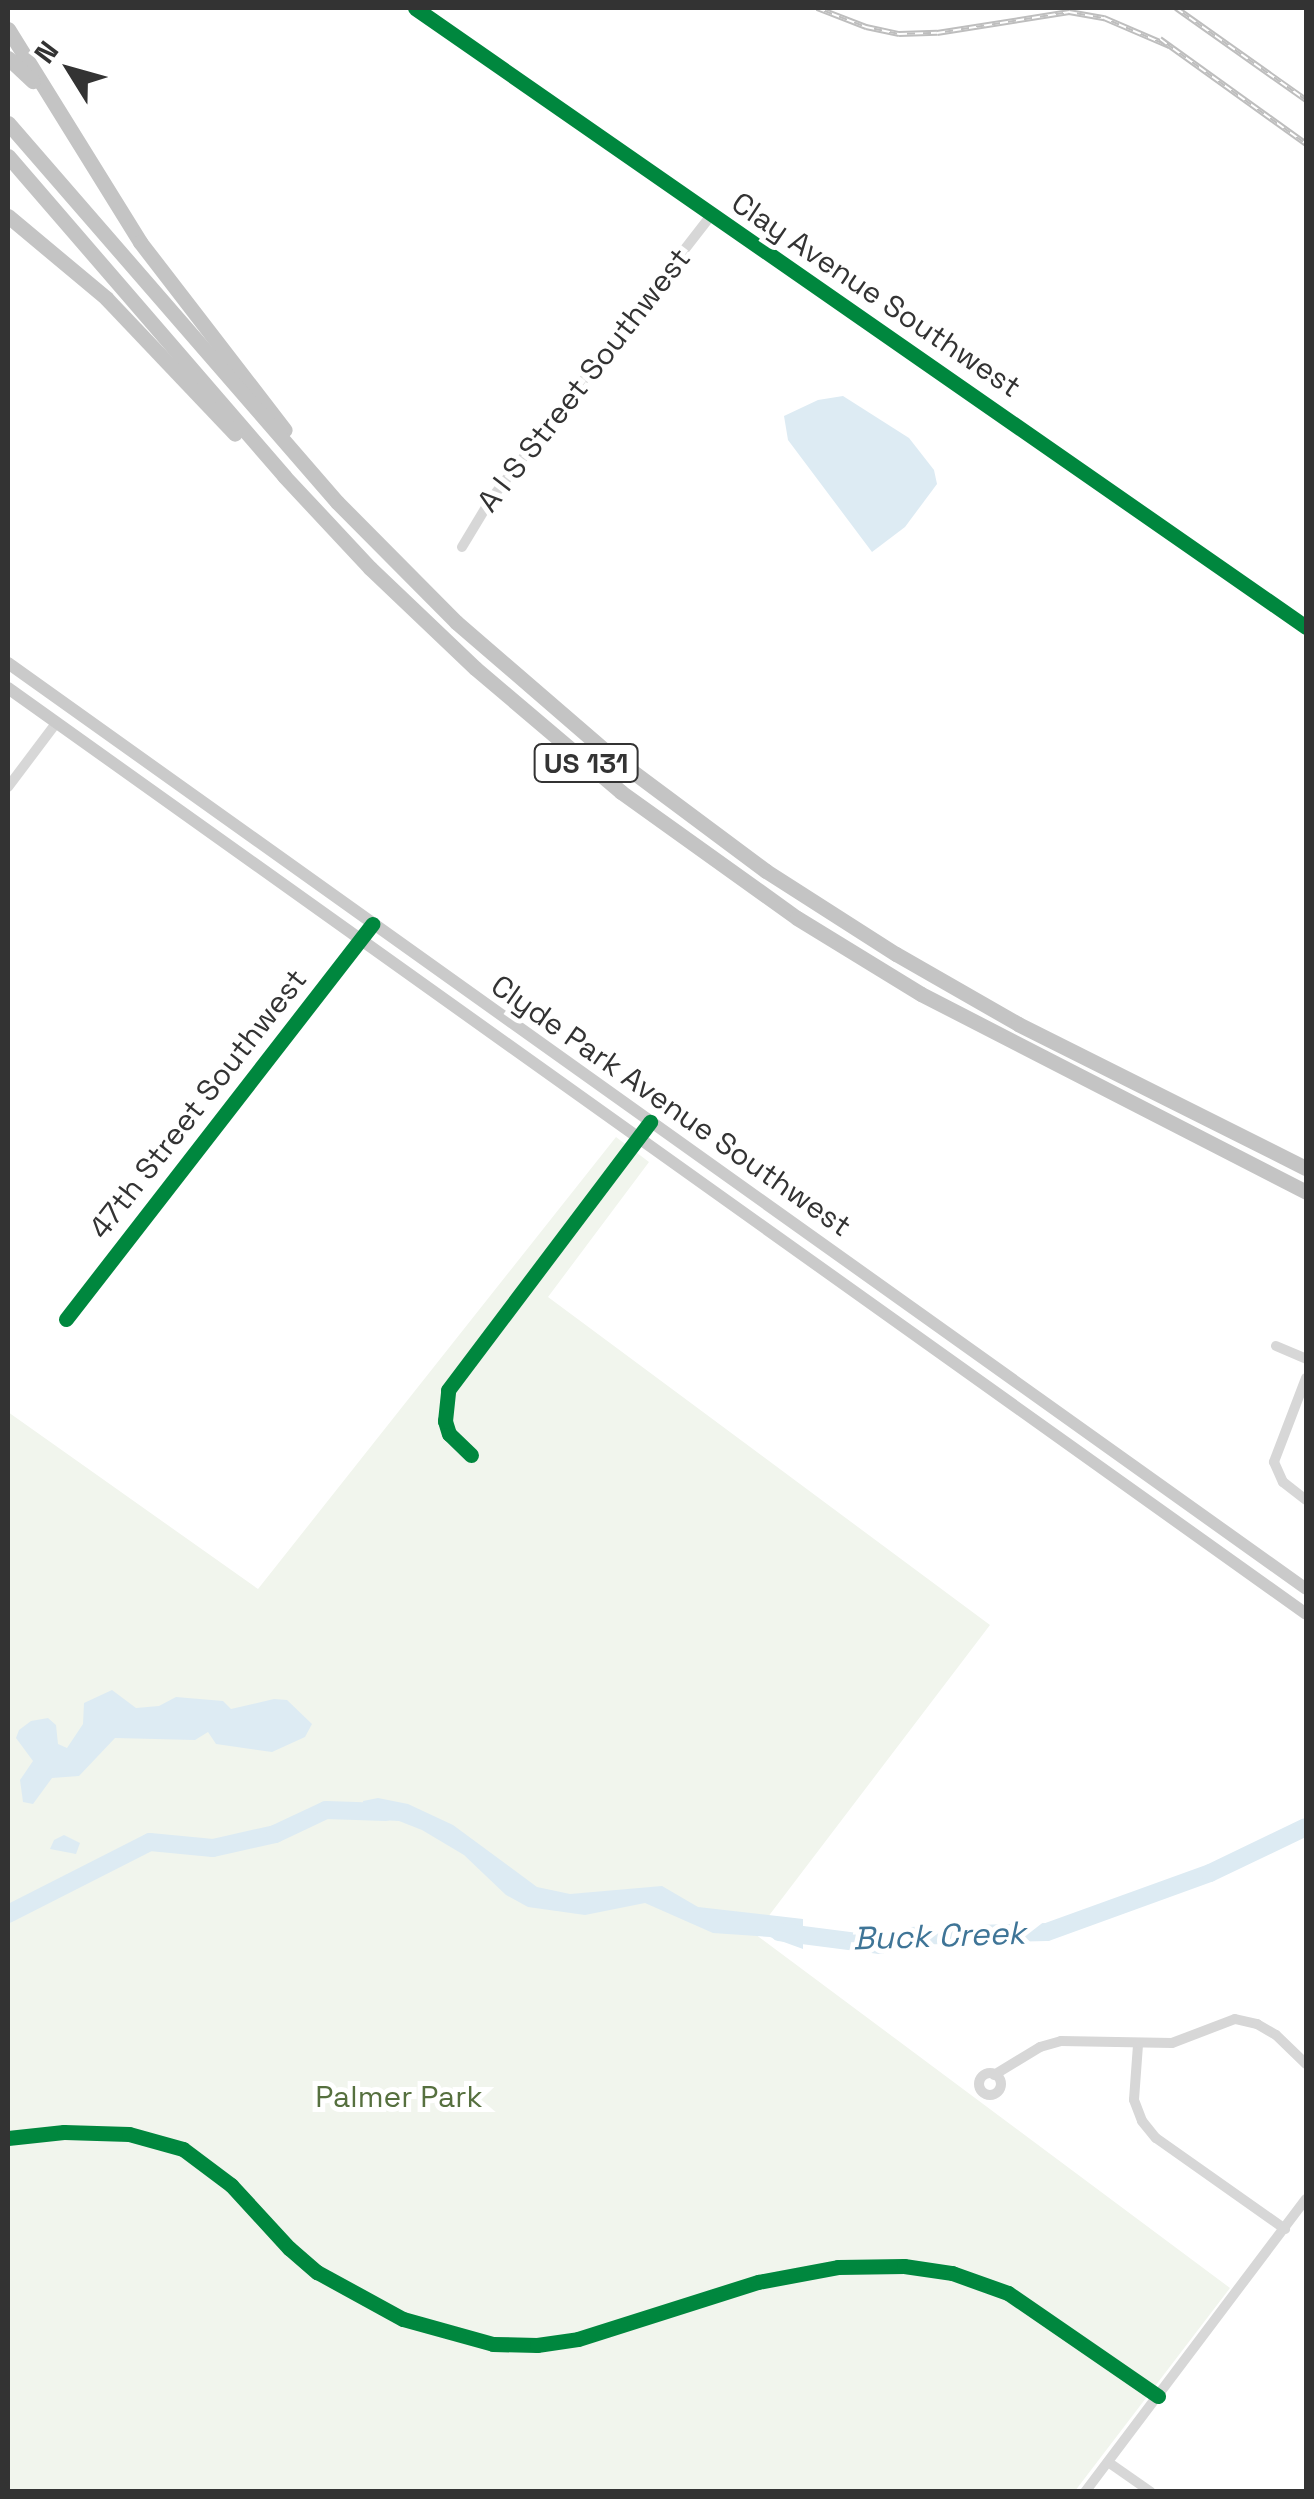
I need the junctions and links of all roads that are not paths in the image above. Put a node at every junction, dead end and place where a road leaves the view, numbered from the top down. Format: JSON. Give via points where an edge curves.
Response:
{"nodes":[{"id":1,"x":415,"y":8,"type":"edge"},
{"id":2,"x":8,"y":29,"type":"edge"},
{"id":3,"x":8,"y":58,"type":"edge"},
{"id":4,"x":57,"y":112,"type":"junction"},
{"id":5,"x":8,"y":123,"type":"edge"},
{"id":6,"x":8,"y":156,"type":"edge"},
{"id":7,"x":8,"y":216,"type":"edge"},
{"id":8,"x":712,"y":216,"type":"junction"},
{"id":9,"x":337,"y":502,"type":"junction"},
{"id":10,"x":462,"y":548,"type":"dead end"},
{"id":11,"x":370,"y":568,"type":"junction"},
{"id":12,"x":1306,"y":627,"type":"edge"},
{"id":13,"x":8,"y":663,"type":"edge"},
{"id":14,"x":8,"y":688,"type":"edge"},
{"id":15,"x":58,"y":722,"type":"junction"},
{"id":16,"x":8,"y":787,"type":"edge"},
{"id":17,"x":167,"y":802,"type":"junction"},
{"id":18,"x":215,"y":810,"type":"junction"},
{"id":19,"x":372,"y":924,"type":"junction"},
{"id":20,"x":360,"y":940,"type":"junction"},
{"id":21,"x":650,"y":1122,"type":"junction"},
{"id":22,"x":638,"y":1139,"type":"junction"},
{"id":23,"x":1306,"y":1168,"type":"edge"},
{"id":24,"x":733,"y":1181,"type":"junction"},
{"id":25,"x":1306,"y":1192,"type":"edge"},
{"id":26,"x":720,"y":1198,"type":"junction"},
{"id":27,"x":66,"y":1318,"type":"dead end"},
{"id":28,"x":958,"y":1341,"type":"junction"},
{"id":29,"x":1276,"y":1346,"type":"dead end"},
{"id":30,"x":946,"y":1358,"type":"junction"},
{"id":31,"x":1306,"y":1358,"type":"edge"},
{"id":32,"x":1306,"y":1378,"type":"edge"},
{"id":33,"x":471,"y":1455,"type":"dead end"},
{"id":34,"x":1180,"y":1499,"type":"junction"},
{"id":35,"x":1306,"y":1500,"type":"edge"},
{"id":36,"x":1167,"y":1515,"type":"junction"},
{"id":37,"x":1306,"y":1589,"type":"edge"},
{"id":38,"x":1306,"y":1614,"type":"edge"},
{"id":39,"x":1138,"y":2044,"type":"junction"},
{"id":40,"x":1306,"y":2064,"type":"edge"},
{"id":41,"x":994,"y":2075,"type":"dead end"},
{"id":42,"x":8,"y":2138,"type":"edge"},
{"id":43,"x":1306,"y":2199,"type":"edge"},
{"id":44,"x":1284,"y":2229,"type":"junction"},
{"id":45,"x":1158,"y":2396,"type":"junction"},
{"id":46,"x":1108,"y":2462,"type":"junction"},
{"id":47,"x":1085,"y":2492,"type":"edge"},
{"id":48,"x":1151,"y":2492,"type":"edge"}],
"edges":[{"from":1,"to":8,"type":"street","name":"Clay Avenue Southwest"},
{"from":2,"to":4,"type":"highway"},
{"from":3,"to":4,"type":"highway"},
{"from":4,"to":9,"type":"highway","via":[[164,275]]},
{"from":5,"to":9,"type":"highway","number":"US 131"},
{"from":6,"to":11,"type":"highway","number":"US 131"},
{"from":7,"to":11,"type":"highway","via":[[106,298]]},
{"from":8,"to":10,"type":"street","name":"A I S Street Southwest","via":[[491,499]]},
{"from":8,"to":12,"type":"street","name":"Clay Avenue Southwest"},
{"from":9,"to":23,"type":"highway","number":"US 131","via":[[520,680],[766,871],[1001,1014]]},
{"from":11,"to":25,"type":"highway","number":"US 131","via":[[588,765],[797,918],[979,1027]]},
{"from":13,"to":18,"type":"main road","name":"Clyde Park Avenue Southwest"},
{"from":14,"to":15,"type":"main road","name":"Clyde Park Avenue Southwest"},
{"from":15,"to":16,"type":"street"},
{"from":15,"to":17,"type":"main road","name":"Clyde Park Avenue Southwest"},
{"from":17,"to":18,"type":"main road","via":[[178,792]]},
{"from":17,"to":20,"type":"main road","name":"Clyde Park Avenue Southwest"},
{"from":18,"to":19,"type":"main road","name":"Clyde Park Avenue Southwest"},
{"from":19,"to":20,"type":"street","name":"47th Street Southwest"},
{"from":19,"to":21,"type":"main road","name":"Clyde Park Avenue Southwest"},
{"from":20,"to":22,"type":"main road","name":"Clyde Park Avenue Southwest"},
{"from":20,"to":27,"type":"street","name":"47th Street Southwest"},
{"from":21,"to":22,"type":"street"},
{"from":21,"to":24,"type":"main road","name":"Clyde Park Avenue Southwest"},
{"from":22,"to":26,"type":"main road","name":"Clyde Park Avenue Southwest"},
{"from":22,"to":33,"type":"street","via":[[448,1390],[449,1434]]},
{"from":24,"to":26,"type":"main road"},
{"from":24,"to":28,"type":"main road","name":"Clyde Park Avenue Southwest"},
{"from":26,"to":30,"type":"main road","name":"Clyde Park Avenue Southwest"},
{"from":28,"to":30,"type":"main road"},
{"from":28,"to":34,"type":"main road","name":"Clyde Park Avenue Southwest"},
{"from":29,"to":31,"type":"street"},
{"from":30,"to":36,"type":"main road","name":"Clyde Park Avenue Southwest"},
{"from":32,"to":35,"type":"street","via":[[1274,1462],[1283,1482]]},
{"from":34,"to":36,"type":"main road"},
{"from":34,"to":37,"type":"main road","name":"Clyde Park Avenue Southwest"},
{"from":36,"to":38,"type":"main road","name":"Clyde Park Avenue Southwest"},
{"from":39,"to":40,"type":"street","via":[[1172,2043],[1235,2020],[1269,2030]]},
{"from":39,"to":41,"type":"street","via":[[1061,2041],[1040,2046]]},
{"from":39,"to":44,"type":"street","via":[[1134,2100],[1142,2121],[1156,2138]]},
{"from":42,"to":45,"type":"street","via":[[128,2134],[183,2150],[231,2185],[329,2280],[403,2319],[493,2344],[578,2338],[758,2282],[838,2268],[904,2266],[952,2273],[1008,2293]]},
{"from":43,"to":44,"type":"street"},
{"from":44,"to":45,"type":"street"},
{"from":45,"to":46,"type":"street"},
{"from":46,"to":47,"type":"street"},
{"from":46,"to":48,"type":"street"}]}
